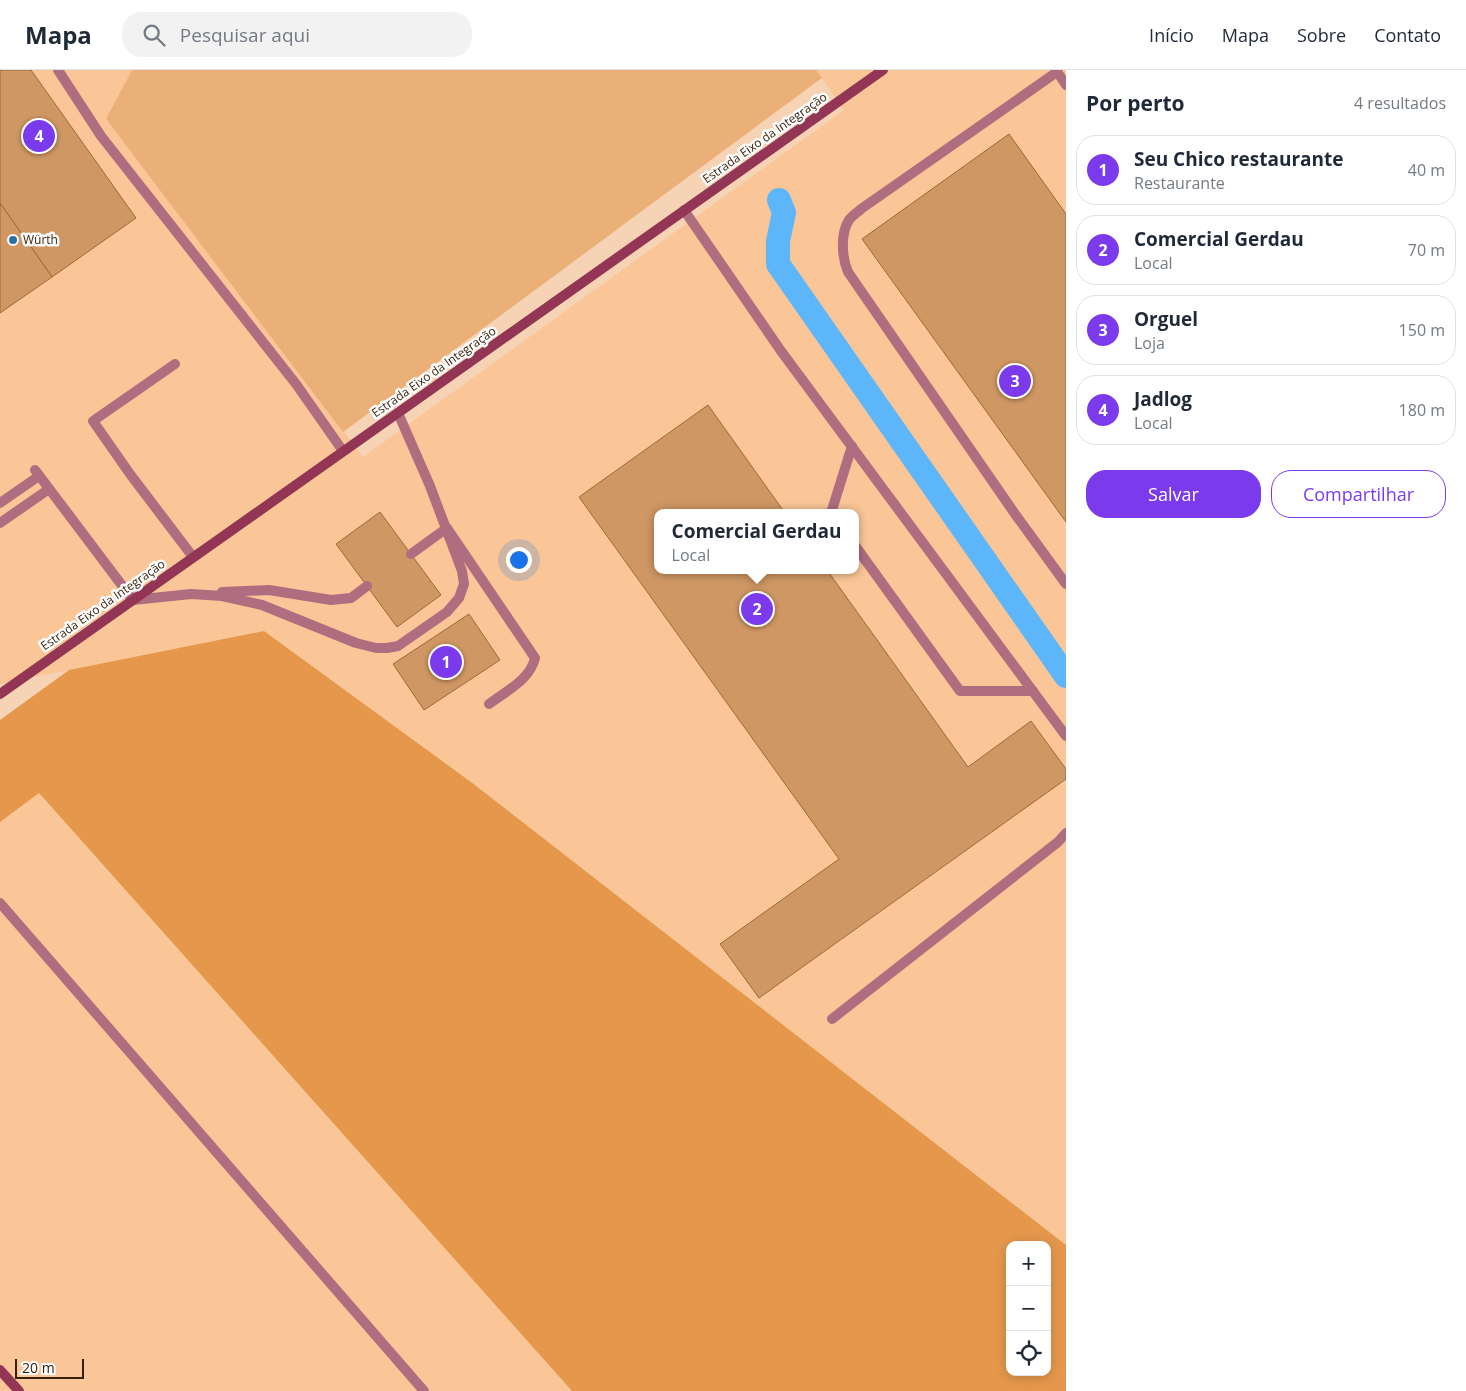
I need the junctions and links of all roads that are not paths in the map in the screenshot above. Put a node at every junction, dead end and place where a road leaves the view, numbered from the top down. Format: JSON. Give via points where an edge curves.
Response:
{"nodes":[{"id":1,"x":58,"y":70,"type":"edge"},
{"id":2,"x":883,"y":70,"type":"edge"},
{"id":3,"x":1056,"y":71,"type":"edge"},
{"id":4,"x":1066,"y":85,"type":"edge"},
{"id":5,"x":684,"y":210,"type":"junction"},
{"id":6,"x":176,"y":364,"type":"dead end"},
{"id":7,"x":398,"y":413,"type":"junction"},
{"id":8,"x":852,"y":446,"type":"junction"},
{"id":9,"x":343,"y":452,"type":"junction"},
{"id":10,"x":49,"y":489,"type":"junction"},
{"id":11,"x":0,"y":503,"type":"edge"},
{"id":12,"x":832,"y":509,"type":"edge"},
{"id":13,"x":0,"y":523,"type":"edge"},
{"id":14,"x":447,"y":528,"type":"junction"},
{"id":15,"x":859,"y":551,"type":"edge"},
{"id":16,"x":411,"y":554,"type":"dead end"},
{"id":17,"x":193,"y":558,"type":"junction"},
{"id":18,"x":1066,"y":584,"type":"edge"},
{"id":19,"x":367,"y":586,"type":"dead end"},
{"id":20,"x":191,"y":594,"type":"junction"},
{"id":21,"x":132,"y":600,"type":"junction"},
{"id":22,"x":1033,"y":691,"type":"junction"},
{"id":23,"x":0,"y":694,"type":"edge"},
{"id":24,"x":489,"y":704,"type":"dead end"},
{"id":25,"x":1066,"y":736,"type":"edge"},
{"id":26,"x":1066,"y":832,"type":"edge"},
{"id":27,"x":0,"y":903,"type":"edge"},
{"id":28,"x":832,"y":1019,"type":"dead end"},
{"id":29,"x":0,"y":1370,"type":"edge"},
{"id":30,"x":19,"y":1391,"type":"edge"},
{"id":31,"x":424,"y":1391,"type":"edge"}],
"edges":[{"from":1,"to":9,"type":"lane","via":[[101,136],[296,384]]},
{"from":2,"to":5,"type":"main road","name":"Estrada Eixo da Integração"},
{"from":3,"to":4,"type":"lane"},
{"from":3,"to":18,"type":"lane","via":[[862,209],[849,221],[842,250],[848,272]]},
{"from":5,"to":7,"type":"main road","name":"Estrada Eixo da Integração"},
{"from":5,"to":8,"type":"lane","via":[[781,351]]},
{"from":6,"to":17,"type":"lane","via":[[93,421]]},
{"from":7,"to":9,"type":"main road","name":"Estrada Eixo da Integração"},
{"from":7,"to":14,"type":"lane"},
{"from":8,"to":12,"type":"lane"},
{"from":8,"to":22,"type":"lane"},
{"from":9,"to":17,"type":"main road","name":"Estrada Eixo da Integração"},
{"from":10,"to":11,"type":"lane","via":[[37,473]]},
{"from":10,"to":13,"type":"lane"},
{"from":10,"to":21,"type":"lane"},
{"from":14,"to":16,"type":"lane"},
{"from":14,"to":20,"type":"lane","via":[[462,571],[464,584],[459,598],[447,612],[398,646],[369,647],[262,605],[222,596]]},
{"from":14,"to":24,"type":"lane","via":[[534,658],[527,675]]},
{"from":15,"to":22,"type":"lane","via":[[960,691]]},
{"from":17,"to":21,"type":"main road","name":"Estrada Eixo da Integração"},
{"from":19,"to":20,"type":"lane","via":[[351,598],[331,600],[269,590]]},
{"from":20,"to":21,"type":"lane"},
{"from":21,"to":23,"type":"main road","name":"Estrada Eixo da Integração"},
{"from":22,"to":25,"type":"lane"},
{"from":26,"to":28,"type":"lane","via":[[1058,842]]},
{"from":27,"to":31,"type":"lane"},
{"from":29,"to":30,"type":"main road"}]}
